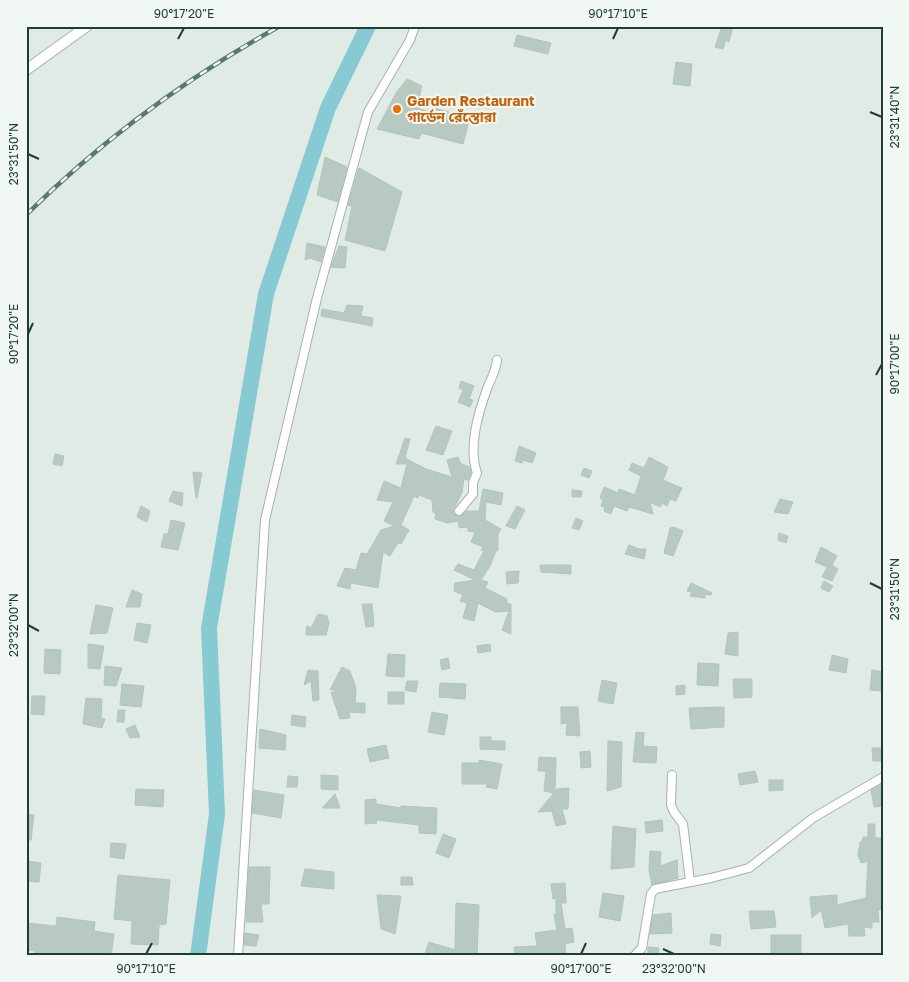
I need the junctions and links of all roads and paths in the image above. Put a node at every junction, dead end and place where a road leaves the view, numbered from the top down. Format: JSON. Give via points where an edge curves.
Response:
{"nodes":[{"id":1,"x":87,"y":26,"type":"edge"},
{"id":2,"x":415,"y":26,"type":"edge"},
{"id":3,"x":26,"y":70,"type":"edge"},
{"id":4,"x":497,"y":360,"type":"dead end"},
{"id":5,"x":458,"y":511,"type":"dead end"},
{"id":6,"x":672,"y":775,"type":"dead end"},
{"id":7,"x":883,"y":777,"type":"edge"},
{"id":8,"x":690,"y":881,"type":"junction"},
{"id":9,"x":238,"y":956,"type":"edge"},
{"id":10,"x":634,"y":956,"type":"edge"}],
"edges":[{"from":1,"to":3,"type":"street"},
{"from":2,"to":9,"type":"street","via":[[368,112],[317,298],[265,520]]},
{"from":4,"to":5,"type":"street","via":[[476,430],[474,463],[477,473],[473,494]]},
{"from":6,"to":8,"type":"street","via":[[671,805],[683,824]]},
{"from":7,"to":8,"type":"street","via":[[813,818],[749,868]]},
{"from":8,"to":10,"type":"street","via":[[653,891],[642,948]]}]}
